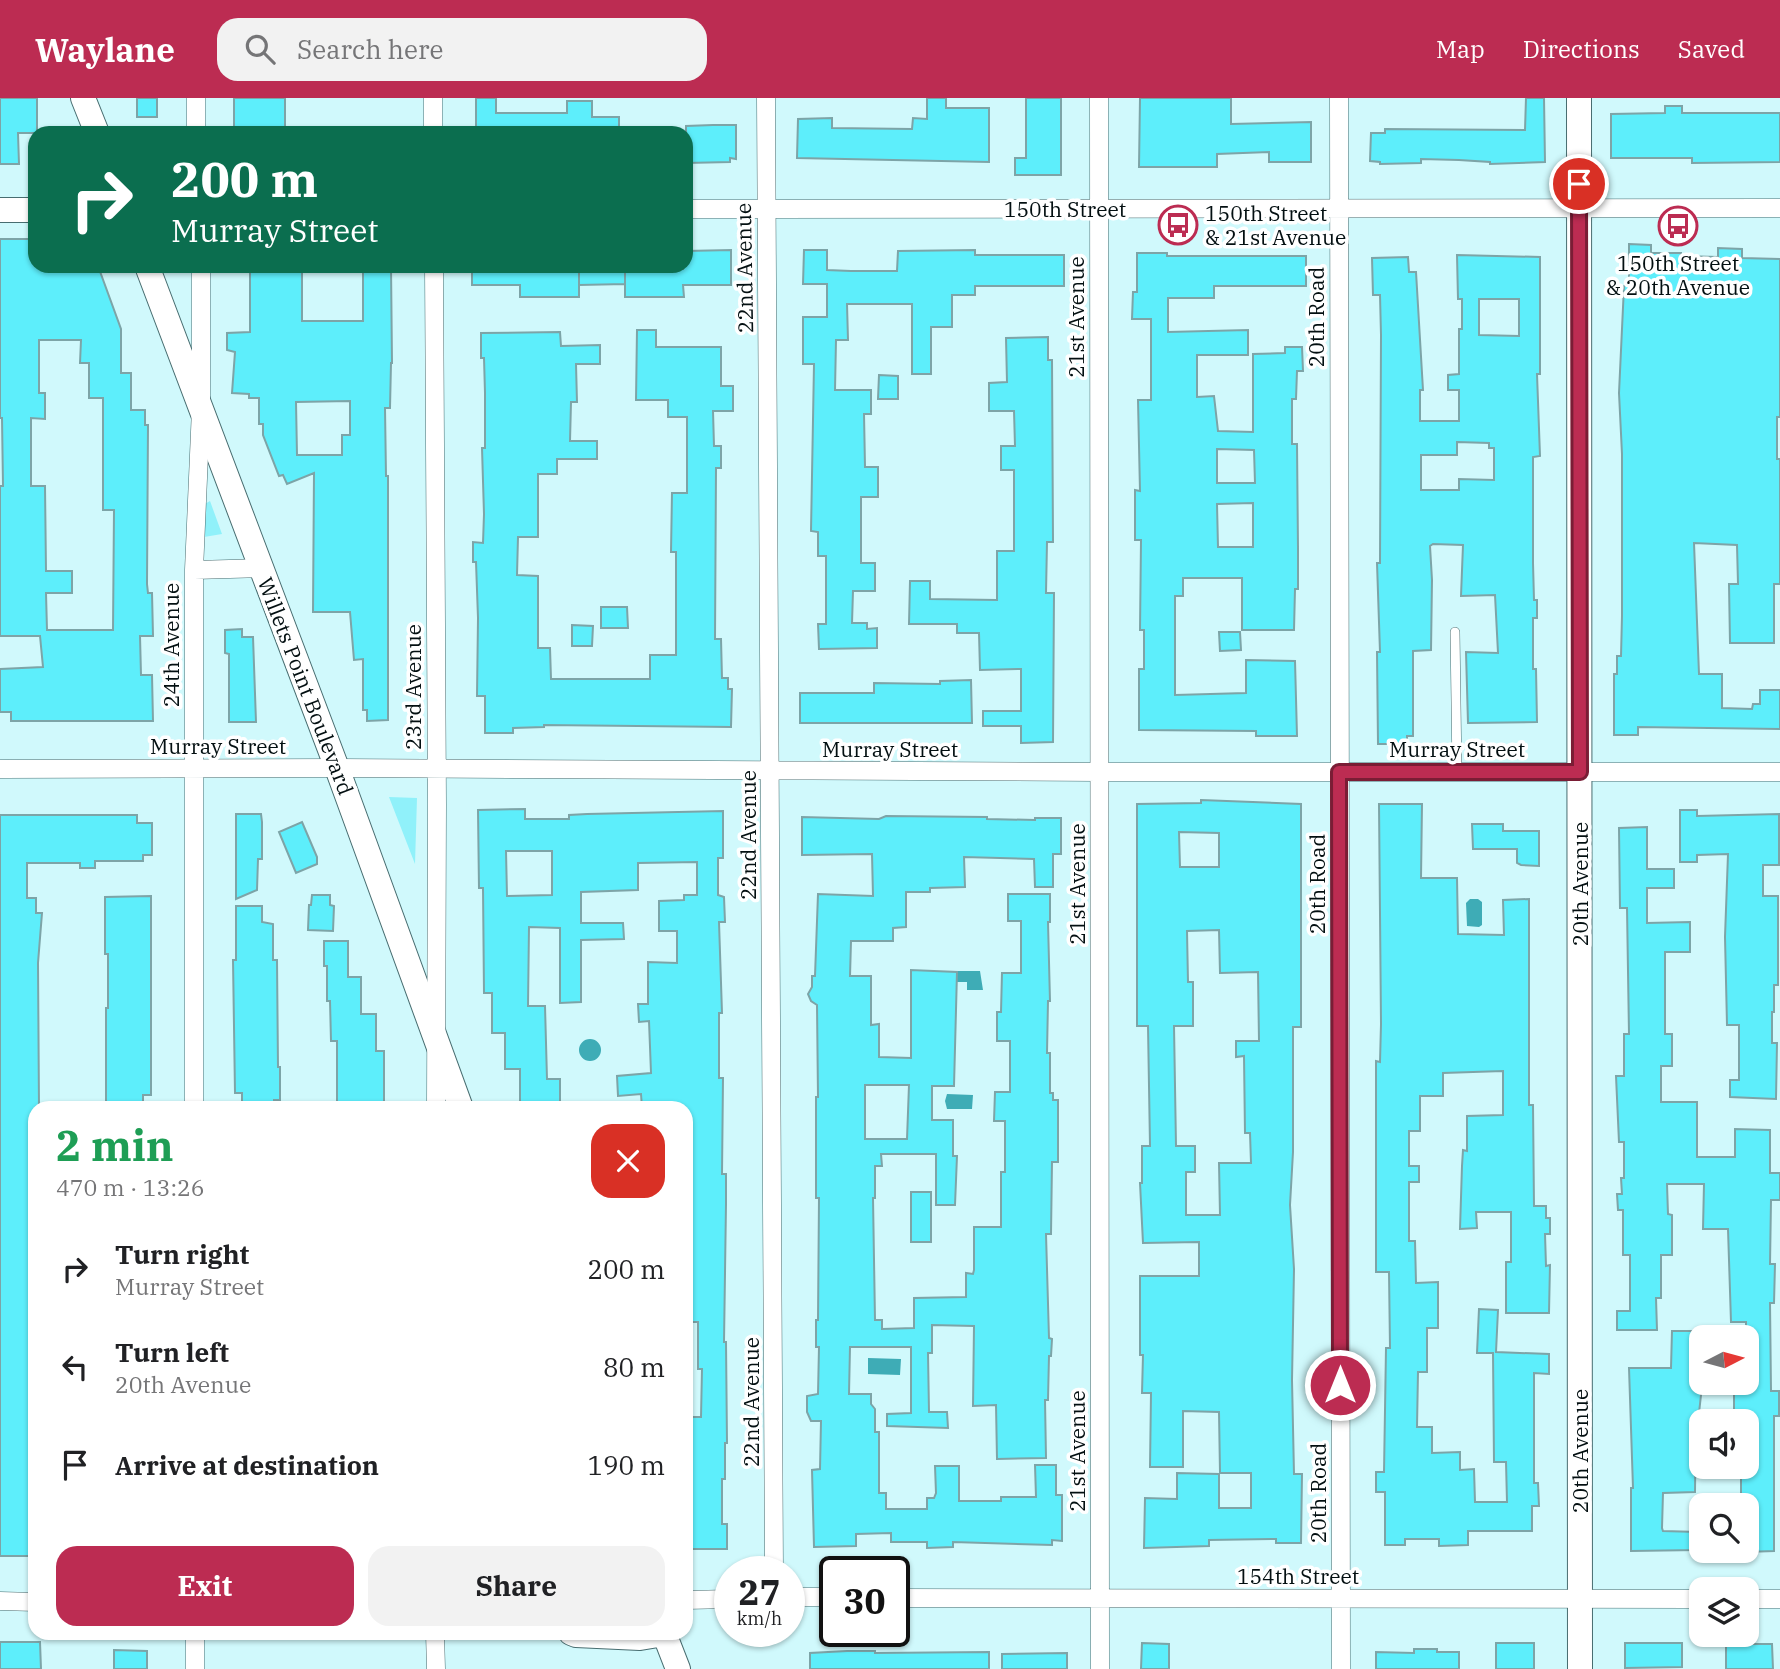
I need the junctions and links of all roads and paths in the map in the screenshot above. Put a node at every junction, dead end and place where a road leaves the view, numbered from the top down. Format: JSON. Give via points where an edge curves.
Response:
{"nodes":[{"id":1,"x":83,"y":98,"type":"edge"},
{"id":2,"x":196,"y":98,"type":"edge"},
{"id":3,"x":433,"y":98,"type":"edge"},
{"id":4,"x":766,"y":98,"type":"edge"},
{"id":5,"x":1098,"y":98,"type":"edge"},
{"id":6,"x":1339,"y":98,"type":"edge"},
{"id":7,"x":1579,"y":98,"type":"edge"},
{"id":8,"x":94,"y":126,"type":"edge"},
{"id":9,"x":196,"y":126,"type":"edge"},
{"id":10,"x":433,"y":126,"type":"edge"},
{"id":11,"x":1339,"y":208,"type":"junction"},
{"id":12,"x":1579,"y":208,"type":"junction"},
{"id":13,"x":1780,"y":208,"type":"edge"},
{"id":14,"x":693,"y":209,"type":"edge"},
{"id":15,"x":766,"y":209,"type":"junction"},
{"id":16,"x":1099,"y":209,"type":"junction"},
{"id":17,"x":0,"y":210,"type":"edge"},
{"id":18,"x":28,"y":210,"type":"edge"},
{"id":19,"x":150,"y":273,"type":"edge"},
{"id":20,"x":201,"y":273,"type":"edge"},
{"id":21,"x":434,"y":273,"type":"edge"},
{"id":22,"x":201,"y":409,"type":"junction"},
{"id":23,"x":261,"y":568,"type":"junction"},
{"id":24,"x":194,"y":570,"type":"junction"},
{"id":25,"x":1455,"y":632,"type":"dead end"},
{"id":26,"x":194,"y":768,"type":"junction"},
{"id":27,"x":337,"y":768,"type":"junction"},
{"id":28,"x":436,"y":768,"type":"junction"},
{"id":29,"x":0,"y":769,"type":"edge"},
{"id":30,"x":771,"y":771,"type":"junction"},
{"id":31,"x":1099,"y":772,"type":"junction"},
{"id":32,"x":1339,"y":772,"type":"junction"},
{"id":33,"x":1457,"y":772,"type":"junction"},
{"id":34,"x":1580,"y":772,"type":"junction"},
{"id":35,"x":1780,"y":772,"type":"edge"},
{"id":36,"x":436,"y":1042,"type":"junction"},
{"id":37,"x":194,"y":1101,"type":"edge"},
{"id":38,"x":436,"y":1101,"type":"edge"},
{"id":39,"x":458,"y":1101,"type":"edge"},
{"id":40,"x":775,"y":1556,"type":"edge"},
{"id":41,"x":910,"y":1598,"type":"edge"},
{"id":42,"x":1340,"y":1598,"type":"junction"},
{"id":43,"x":1100,"y":1599,"type":"junction"},
{"id":44,"x":1580,"y":1599,"type":"junction"},
{"id":45,"x":1689,"y":1599,"type":"edge"},
{"id":46,"x":1759,"y":1599,"type":"edge"},
{"id":47,"x":1780,"y":1599,"type":"edge"},
{"id":48,"x":714,"y":1600,"type":"edge"},
{"id":49,"x":0,"y":1601,"type":"edge"},
{"id":50,"x":693,"y":1601,"type":"edge"},
{"id":51,"x":28,"y":1602,"type":"edge"},
{"id":52,"x":195,"y":1640,"type":"edge"},
{"id":53,"x":435,"y":1640,"type":"edge"},
{"id":54,"x":667,"y":1640,"type":"edge"},
{"id":55,"x":195,"y":1669,"type":"edge"},
{"id":56,"x":436,"y":1669,"type":"edge"},
{"id":57,"x":678,"y":1669,"type":"edge"},
{"id":58,"x":1100,"y":1669,"type":"edge"},
{"id":59,"x":1341,"y":1669,"type":"edge"},
{"id":60,"x":1580,"y":1669,"type":"edge"}],
"edges":[{"from":1,"to":8,"type":"street"},
{"from":2,"to":9,"type":"street"},
{"from":3,"to":10,"type":"street"},
{"from":4,"to":15,"type":"street","name":"22nd Avenue"},
{"from":5,"to":16,"type":"street","name":"21st Avenue"},
{"from":6,"to":11,"type":"street","name":"20th Road"},
{"from":7,"to":12,"type":"street","name":"20th Avenue"},
{"from":11,"to":12,"type":"street","name":"150th Street"},
{"from":11,"to":16,"type":"street","name":"150th Street"},
{"from":11,"to":32,"type":"street","name":"20th Road"},
{"from":12,"to":13,"type":"street","name":"150th Street"},
{"from":12,"to":34,"type":"street","name":"20th Avenue"},
{"from":14,"to":15,"type":"street","name":"150th Street"},
{"from":15,"to":16,"type":"street","name":"150th Street"},
{"from":15,"to":30,"type":"street","name":"22nd Avenue"},
{"from":16,"to":31,"type":"street","name":"21st Avenue"},
{"from":17,"to":18,"type":"street"},
{"from":19,"to":22,"type":"street","name":"Willets Point Boulevard"},
{"from":20,"to":22,"type":"street","name":"24th Avenue"},
{"from":21,"to":28,"type":"street","name":"23rd Avenue"},
{"from":22,"to":23,"type":"street","name":"Willets Point Boulevard"},
{"from":22,"to":24,"type":"street","name":"24th Avenue"},
{"from":23,"to":24,"type":"street"},
{"from":23,"to":27,"type":"street","name":"Willets Point Boulevard"},
{"from":24,"to":26,"type":"street","name":"24th Avenue"},
{"from":25,"to":33,"type":"lane"},
{"from":26,"to":27,"type":"street","name":"Murray Street"},
{"from":26,"to":29,"type":"street","name":"Murray Street"},
{"from":26,"to":37,"type":"street","name":"24th Avenue"},
{"from":27,"to":28,"type":"street","name":"Murray Street"},
{"from":27,"to":36,"type":"street","name":"Willets Point Boulevard"},
{"from":28,"to":30,"type":"street","name":"Murray Street"},
{"from":28,"to":36,"type":"street","name":"23rd Avenue"},
{"from":30,"to":31,"type":"street","name":"Murray Street"},
{"from":30,"to":40,"type":"street","name":"22nd Avenue"},
{"from":31,"to":32,"type":"street","name":"Murray Street"},
{"from":31,"to":43,"type":"street","name":"21st Avenue"},
{"from":32,"to":33,"type":"street","name":"Murray Street"},
{"from":32,"to":42,"type":"street","name":"20th Road"},
{"from":33,"to":34,"type":"street","name":"Murray Street"},
{"from":34,"to":35,"type":"street","name":"Murray Street"},
{"from":34,"to":44,"type":"street","name":"20th Avenue"},
{"from":36,"to":38,"type":"street","name":"23rd Avenue"},
{"from":36,"to":39,"type":"street","name":"Willets Point Boulevard"},
{"from":41,"to":43,"type":"street","name":"154th Street"},
{"from":42,"to":43,"type":"street","name":"154th Street"},
{"from":42,"to":44,"type":"street","name":"154th Street"},
{"from":42,"to":59,"type":"street","name":"20th Road"},
{"from":43,"to":58,"type":"street","name":"21st Avenue"},
{"from":44,"to":45,"type":"street","name":"154th Street"},
{"from":44,"to":60,"type":"street","name":"20th Avenue"},
{"from":46,"to":47,"type":"street"},
{"from":48,"to":50,"type":"street"},
{"from":49,"to":51,"type":"street"},
{"from":52,"to":55,"type":"street"},
{"from":53,"to":56,"type":"street"},
{"from":54,"to":57,"type":"street"}]}
